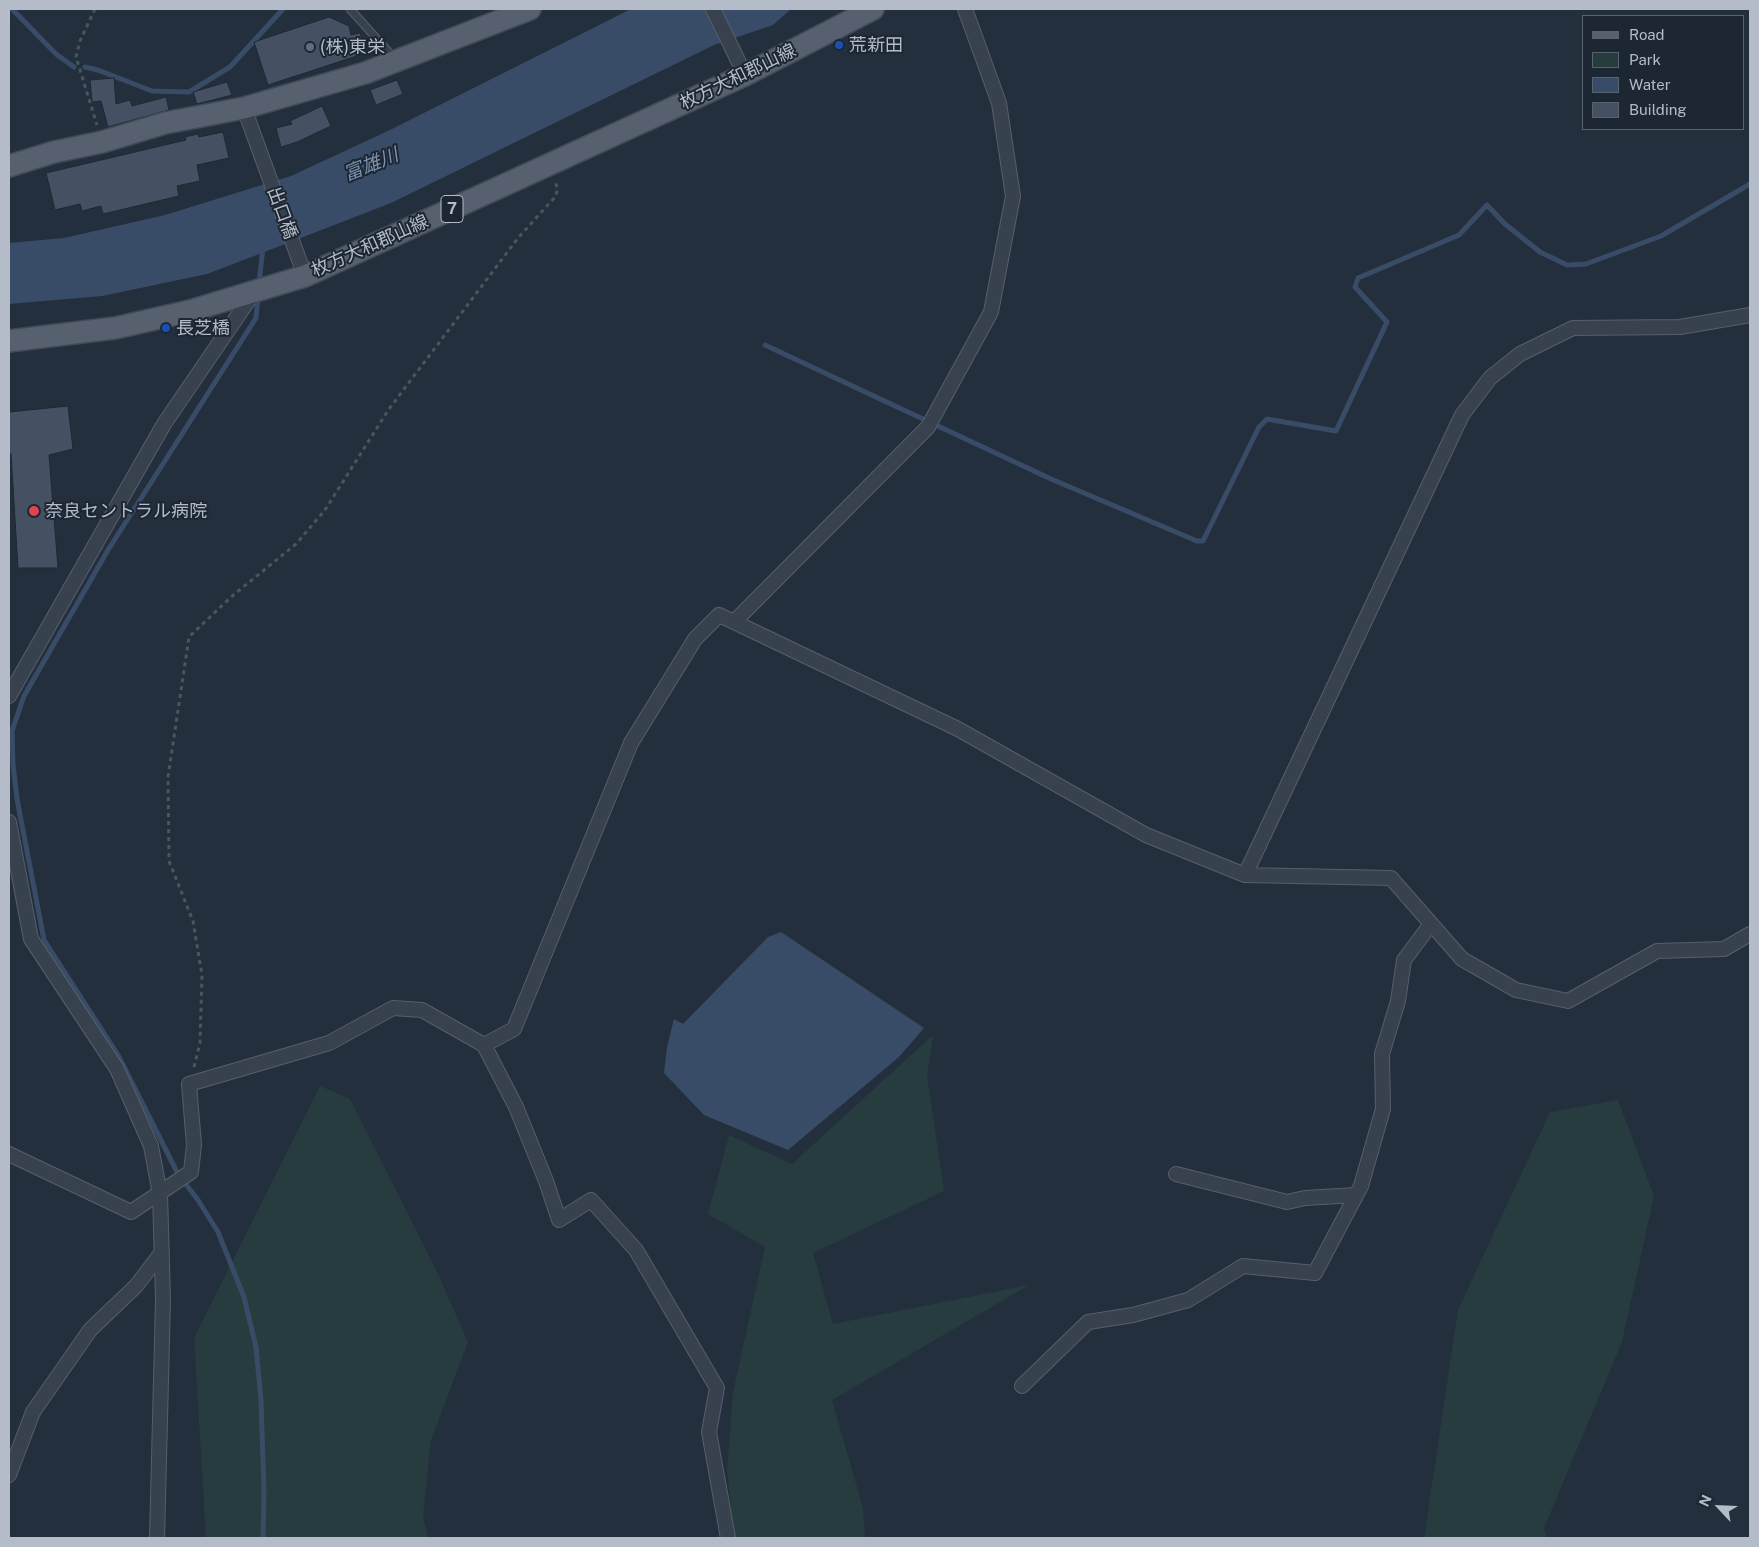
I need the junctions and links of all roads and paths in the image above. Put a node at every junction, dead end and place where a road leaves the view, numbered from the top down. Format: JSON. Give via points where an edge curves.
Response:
{"nodes":[{"id":1,"x":95,"y":9,"type":"edge"},
{"id":2,"x":350,"y":9,"type":"edge"},
{"id":3,"x":530,"y":9,"type":"edge"},
{"id":4,"x":713,"y":9,"type":"edge"},
{"id":5,"x":873,"y":9,"type":"edge"},
{"id":6,"x":965,"y":9,"type":"edge"},
{"id":7,"x":396,"y":61,"type":"junction"},
{"id":8,"x":745,"y":76,"type":"junction"},
{"id":9,"x":244,"y":108,"type":"junction"},
{"id":10,"x":102,"y":142,"type":"junction"},
{"id":11,"x":550,"y":164,"type":"junction"},
{"id":12,"x":9,"y":166,"type":"edge"},
{"id":13,"x":302,"y":268,"type":"junction"},
{"id":14,"x":254,"y":291,"type":"junction"},
{"id":15,"x":1750,"y":315,"type":"edge"},
{"id":16,"x":9,"y":341,"type":"edge"},
{"id":17,"x":734,"y":622,"type":"junction"},
{"id":18,"x":9,"y":696,"type":"edge"},
{"id":19,"x":9,"y":822,"type":"edge"},
{"id":20,"x":1245,"y":875,"type":"junction"},
{"id":21,"x":1431,"y":924,"type":"junction"},
{"id":22,"x":1750,"y":934,"type":"edge"},
{"id":23,"x":484,"y":1045,"type":"junction"},
{"id":24,"x":189,"y":1084,"type":"junction"},
{"id":25,"x":9,"y":1154,"type":"edge"},
{"id":26,"x":1176,"y":1174,"type":"dead end"},
{"id":27,"x":160,"y":1194,"type":"junction"},
{"id":28,"x":1356,"y":1195,"type":"junction"},
{"id":29,"x":162,"y":1252,"type":"junction"},
{"id":30,"x":1022,"y":1386,"type":"dead end"},
{"id":31,"x":9,"y":1475,"type":"edge"},
{"id":32,"x":157,"y":1538,"type":"edge"},
{"id":33,"x":728,"y":1538,"type":"edge"}],
"edges":[{"from":1,"to":10,"type":"path","via":[[76,57]]},
{"from":2,"to":7,"type":"lane"},
{"from":3,"to":7,"type":"main road"},
{"from":4,"to":8,"type":"street"},
{"from":5,"to":8,"type":"main road","name":"枚方大和郡山線","number":"7"},
{"from":6,"to":17,"type":"street","via":[[999,103],[1013,196],[991,312],[928,427]]},
{"from":7,"to":9,"type":"main road"},
{"from":8,"to":11,"type":"main road","name":"枚方大和郡山線","number":"7"},
{"from":9,"to":10,"type":"main road","via":[[165,122]]},
{"from":9,"to":13,"type":"street","name":"出口橋"},
{"from":10,"to":12,"type":"main road"},
{"from":11,"to":13,"type":"main road","name":"枚方大和郡山線","number":"7"},
{"from":11,"to":24,"type":"path","via":[[558,189],[555,197],[518,238],[389,409],[325,510],[296,544],[189,637],[168,777],[169,861],[193,921],[202,975],[200,1043]]},
{"from":13,"to":14,"type":"main road","name":"枚方大和郡山線","number":"7"},
{"from":14,"to":16,"type":"main road","name":"枚方大和郡山線","number":"7","via":[[190,311],[115,328]]},
{"from":14,"to":18,"type":"street","via":[[164,424]]},
{"from":15,"to":20,"type":"street","via":[[1680,327],[1573,328],[1520,354],[1490,378],[1462,415]]},
{"from":17,"to":20,"type":"street","via":[[958,728],[1146,835]]},
{"from":17,"to":23,"type":"street","via":[[719,615],[695,639],[631,743],[514,1029]]},
{"from":19,"to":27,"type":"street","via":[[31,939],[117,1069],[151,1146]]},
{"from":20,"to":21,"type":"street","via":[[1391,878]]},
{"from":21,"to":22,"type":"street","via":[[1462,959],[1516,990],[1568,1000],[1657,951],[1724,949]]},
{"from":21,"to":28,"type":"street","via":[[1404,960],[1398,1001],[1382,1054],[1382,1109]]},
{"from":23,"to":24,"type":"street","via":[[422,1010],[393,1008],[329,1044]]},
{"from":23,"to":33,"type":"street","via":[[516,1107],[559,1220],[590,1200],[636,1250],[717,1388],[709,1432]]},
{"from":24,"to":27,"type":"street","via":[[194,1145],[191,1172]]},
{"from":25,"to":27,"type":"street","via":[[131,1212]]},
{"from":26,"to":28,"type":"street","via":[[1287,1202]]},
{"from":27,"to":29,"type":"street"},
{"from":28,"to":30,"type":"street","via":[[1315,1273],[1243,1266],[1188,1300],[1133,1315],[1088,1322]]},
{"from":29,"to":31,"type":"street","via":[[136,1286],[90,1330],[38,1404]]},
{"from":29,"to":32,"type":"street"}]}
